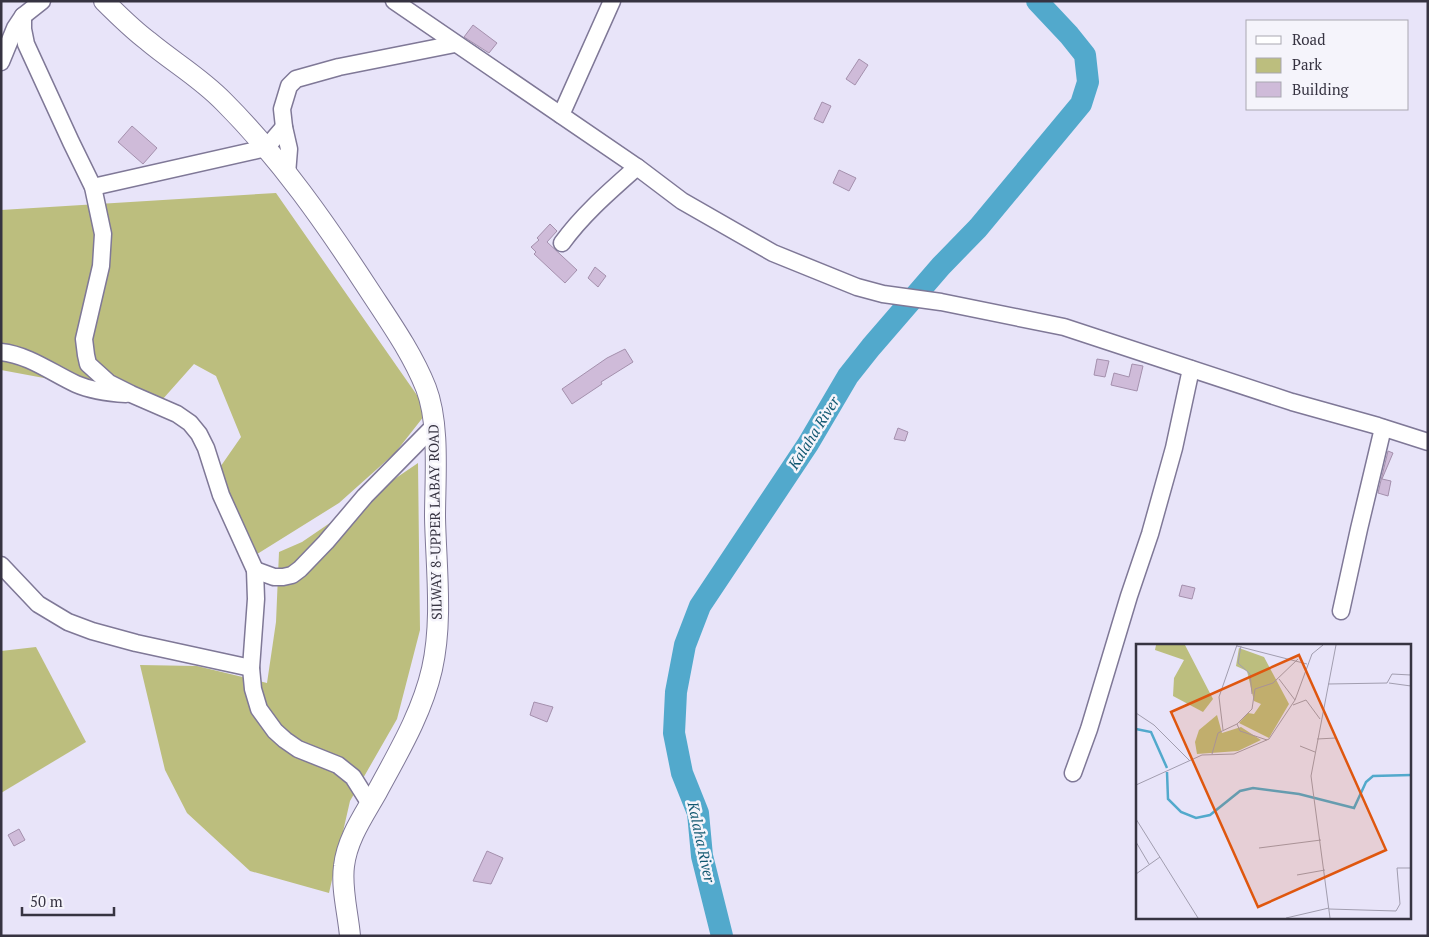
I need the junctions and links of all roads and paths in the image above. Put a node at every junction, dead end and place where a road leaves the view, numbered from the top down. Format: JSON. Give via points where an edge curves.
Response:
{"nodes":[{"id":1,"x":42,"y":1,"type":"edge"},
{"id":2,"x":104,"y":1,"type":"edge"},
{"id":3,"x":394,"y":1,"type":"edge"},
{"id":4,"x":612,"y":1,"type":"edge"},
{"id":5,"x":23,"y":16,"type":"junction"},
{"id":6,"x":455,"y":44,"type":"junction"},
{"id":7,"x":1,"y":62,"type":"edge"},
{"id":8,"x":561,"y":115,"type":"junction"},
{"id":9,"x":284,"y":127,"type":"junction"},
{"id":10,"x":266,"y":148,"type":"junction"},
{"id":11,"x":636,"y":167,"type":"junction"},
{"id":12,"x":287,"y":174,"type":"junction"},
{"id":13,"x":93,"y":187,"type":"junction"},
{"id":14,"x":562,"y":243,"type":"dead end"},
{"id":15,"x":1,"y":352,"type":"edge"},
{"id":16,"x":1191,"y":369,"type":"junction"},
{"id":17,"x":130,"y":394,"type":"junction"},
{"id":18,"x":434,"y":426,"type":"junction"},
{"id":19,"x":1383,"y":428,"type":"junction"},
{"id":20,"x":1428,"y":442,"type":"edge"},
{"id":21,"x":1,"y":565,"type":"edge"},
{"id":22,"x":255,"y":570,"type":"junction"},
{"id":23,"x":1341,"y":611,"type":"dead end"},
{"id":24,"x":251,"y":668,"type":"junction"},
{"id":25,"x":1073,"y":773,"type":"dead end"},
{"id":26,"x":370,"y":804,"type":"junction"},
{"id":27,"x":350,"y":936,"type":"edge"}],
"edges":[{"from":1,"to":5,"type":"street"},
{"from":2,"to":10,"type":"main road","name":"SILWAY 8-UPPER LABAY ROAD","via":[[148,41],[198,78]]},
{"from":3,"to":6,"type":"street"},
{"from":4,"to":8,"type":"street"},
{"from":5,"to":7,"type":"street"},
{"from":5,"to":13,"type":"street","via":[[26,44]]},
{"from":6,"to":8,"type":"street"},
{"from":6,"to":9,"type":"street","via":[[296,79],[289,86],[282,109]]},
{"from":8,"to":11,"type":"street"},
{"from":9,"to":10,"type":"street"},
{"from":9,"to":12,"type":"street","via":[[289,149]]},
{"from":10,"to":12,"type":"main road","name":"SILWAY 8-UPPER LABAY ROAD"},
{"from":10,"to":13,"type":"street"},
{"from":11,"to":14,"type":"street","via":[[596,203]]},
{"from":11,"to":16,"type":"street","via":[[682,201],[772,253],[857,287],[1064,327]]},
{"from":12,"to":18,"type":"main road","name":"SILWAY 8-UPPER LABAY ROAD","via":[[402,339],[427,390]]},
{"from":13,"to":17,"type":"street","via":[[103,247],[84,339],[86,355],[94,371]]},
{"from":15,"to":17,"type":"street","via":[[34,362],[77,385],[102,392]]},
{"from":16,"to":19,"type":"street"},
{"from":16,"to":25,"type":"street","via":[[1174,448],[1150,534]]},
{"from":17,"to":22,"type":"street","via":[[177,414],[200,434],[221,494]]},
{"from":18,"to":22,"type":"street","via":[[300,569],[283,577]]},
{"from":18,"to":26,"type":"main road","name":"SILWAY 8-UPPER LABAY ROAD","via":[[437,625],[432,667],[404,744]]},
{"from":19,"to":20,"type":"street"},
{"from":19,"to":23,"type":"street"},
{"from":21,"to":24,"type":"street","via":[[38,604],[68,622],[136,643]]},
{"from":22,"to":24,"type":"street"},
{"from":24,"to":26,"type":"street","via":[[259,709],[275,731],[298,748],[338,765],[353,777]]},
{"from":26,"to":27,"type":"main road","name":"SILWAY 8-UPPER LABAY ROAD","via":[[354,833],[344,866]]}]}
